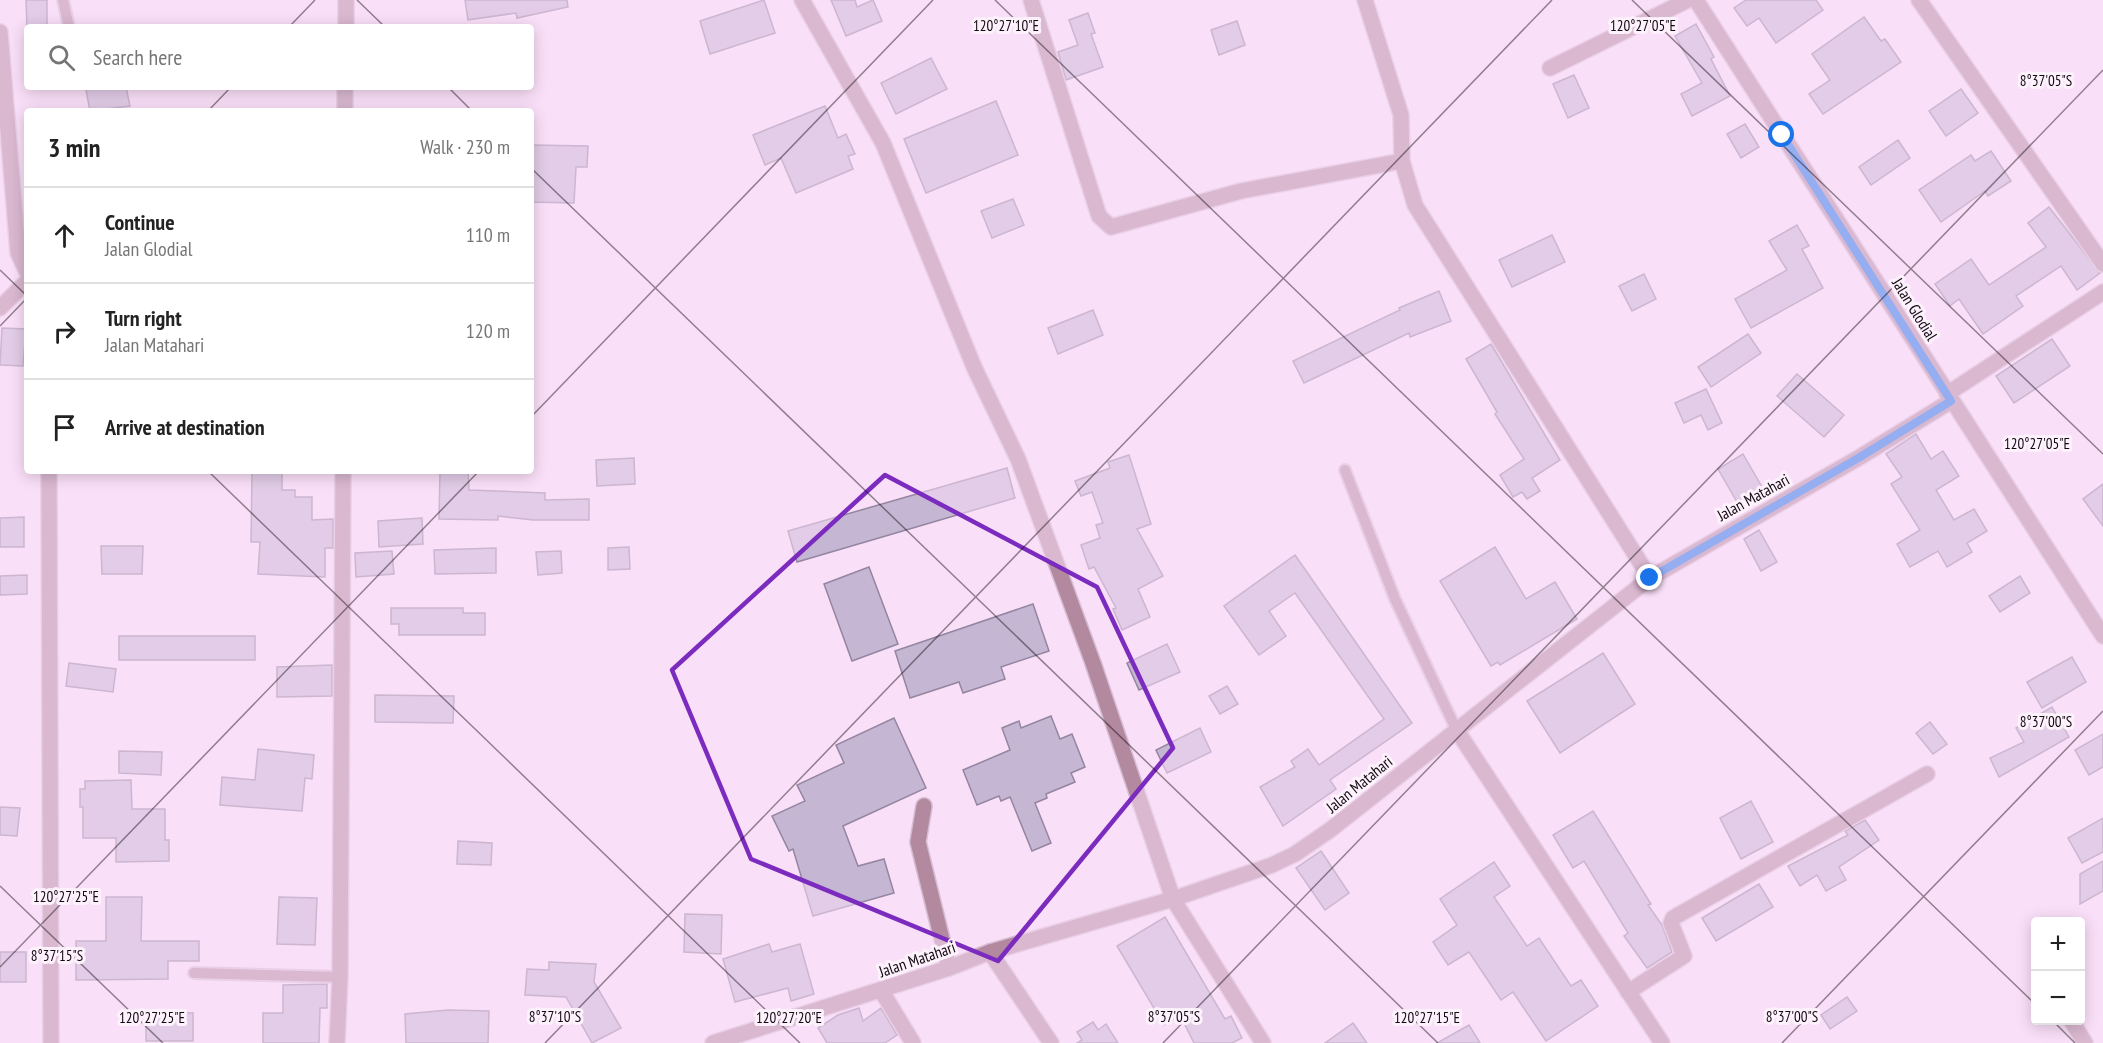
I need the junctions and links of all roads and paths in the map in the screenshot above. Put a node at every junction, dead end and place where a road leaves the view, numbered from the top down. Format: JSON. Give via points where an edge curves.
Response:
{"nodes":[{"id":1,"x":63,"y":0,"type":"edge"},
{"id":2,"x":346,"y":0,"type":"edge"},
{"id":3,"x":802,"y":0,"type":"edge"},
{"id":4,"x":1031,"y":0,"type":"edge"},
{"id":5,"x":1365,"y":0,"type":"edge"},
{"id":6,"x":1688,"y":0,"type":"edge"},
{"id":7,"x":1696,"y":0,"type":"edge"},
{"id":8,"x":1918,"y":0,"type":"edge"},
{"id":9,"x":68,"y":24,"type":"edge"},
{"id":10,"x":346,"y":24,"type":"edge"},
{"id":11,"x":0,"y":33,"type":"edge"},
{"id":12,"x":1550,"y":68,"type":"dead end"},
{"id":13,"x":345,"y":90,"type":"edge"},
{"id":14,"x":345,"y":108,"type":"edge"},
{"id":15,"x":1402,"y":161,"type":"junction"},
{"id":16,"x":2103,"y":264,"type":"edge"},
{"id":17,"x":24,"y":266,"type":"edge"},
{"id":18,"x":24,"y":284,"type":"edge"},
{"id":19,"x":2103,"y":292,"type":"edge"},
{"id":20,"x":0,"y":308,"type":"edge"},
{"id":21,"x":1949,"y":397,"type":"junction"},
{"id":22,"x":1345,"y":470,"type":"dead end"},
{"id":23,"x":49,"y":474,"type":"edge"},
{"id":24,"x":343,"y":474,"type":"edge"},
{"id":25,"x":1650,"y":578,"type":"junction"},
{"id":26,"x":2103,"y":636,"type":"edge"},
{"id":27,"x":1456,"y":729,"type":"junction"},
{"id":28,"x":1927,"y":774,"type":"dead end"},
{"id":29,"x":924,"y":806,"type":"dead end"},
{"id":30,"x":1173,"y":899,"type":"junction"},
{"id":31,"x":990,"y":952,"type":"junction"},
{"id":32,"x":949,"y":968,"type":"junction"},
{"id":33,"x":194,"y":973,"type":"dead end"},
{"id":34,"x":340,"y":977,"type":"junction"},
{"id":35,"x":881,"y":990,"type":"junction"},
{"id":36,"x":1628,"y":992,"type":"junction"},
{"id":37,"x":2074,"y":1025,"type":"edge"},
{"id":38,"x":51,"y":1043,"type":"edge"},
{"id":39,"x":337,"y":1043,"type":"edge"},
{"id":40,"x":713,"y":1043,"type":"edge"},
{"id":41,"x":913,"y":1043,"type":"edge"},
{"id":42,"x":1051,"y":1043,"type":"edge"},
{"id":43,"x":1263,"y":1043,"type":"edge"},
{"id":44,"x":1662,"y":1043,"type":"edge"},
{"id":45,"x":2085,"y":1043,"type":"edge"}],
"edges":[{"from":1,"to":9,"type":"lane"},
{"from":2,"to":10,"type":"street"},
{"from":3,"to":30,"type":"street","via":[[883,143],[974,368],[1018,459]]},
{"from":4,"to":15,"type":"street","via":[[1099,216],[1111,227],[1241,191]]},
{"from":5,"to":15,"type":"street","via":[[1401,115]]},
{"from":6,"to":12,"type":"street"},
{"from":7,"to":21,"type":"street","name":"Jalan Glodial"},
{"from":8,"to":16,"type":"street"},
{"from":11,"to":17,"type":"street","via":[[18,254]]},
{"from":13,"to":14,"type":"street"},
{"from":15,"to":25,"type":"street","via":[[1415,205]]},
{"from":18,"to":20,"type":"street"},
{"from":19,"to":21,"type":"street","name":"Jalan Matahari"},
{"from":21,"to":25,"type":"street","name":"Jalan Matahari","via":[[1860,457]]},
{"from":21,"to":26,"type":"street","name":"Jalan Glodial"},
{"from":22,"to":27,"type":"lane","via":[[1395,599]]},
{"from":23,"to":38,"type":"street"},
{"from":24,"to":34,"type":"street"},
{"from":25,"to":27,"type":"street","name":"Jalan Matahari"},
{"from":27,"to":30,"type":"street","name":"Jalan Matahari","via":[[1295,854]]},
{"from":27,"to":36,"type":"street"},
{"from":28,"to":36,"type":"street","via":[[1676,916],[1671,923],[1684,956]]},
{"from":29,"to":32,"type":"street","via":[[918,842]]},
{"from":30,"to":31,"type":"street","name":"Jalan Matahari"},
{"from":30,"to":43,"type":"street"},
{"from":31,"to":32,"type":"street","name":"Jalan Matahari"},
{"from":31,"to":42,"type":"street"},
{"from":32,"to":35,"type":"street","name":"Jalan Matahari"},
{"from":33,"to":34,"type":"lane"},
{"from":34,"to":39,"type":"street"},
{"from":35,"to":40,"type":"street","name":"Jalan Matahari"},
{"from":35,"to":41,"type":"street"},
{"from":36,"to":44,"type":"street"},
{"from":37,"to":45,"type":"street"}]}
